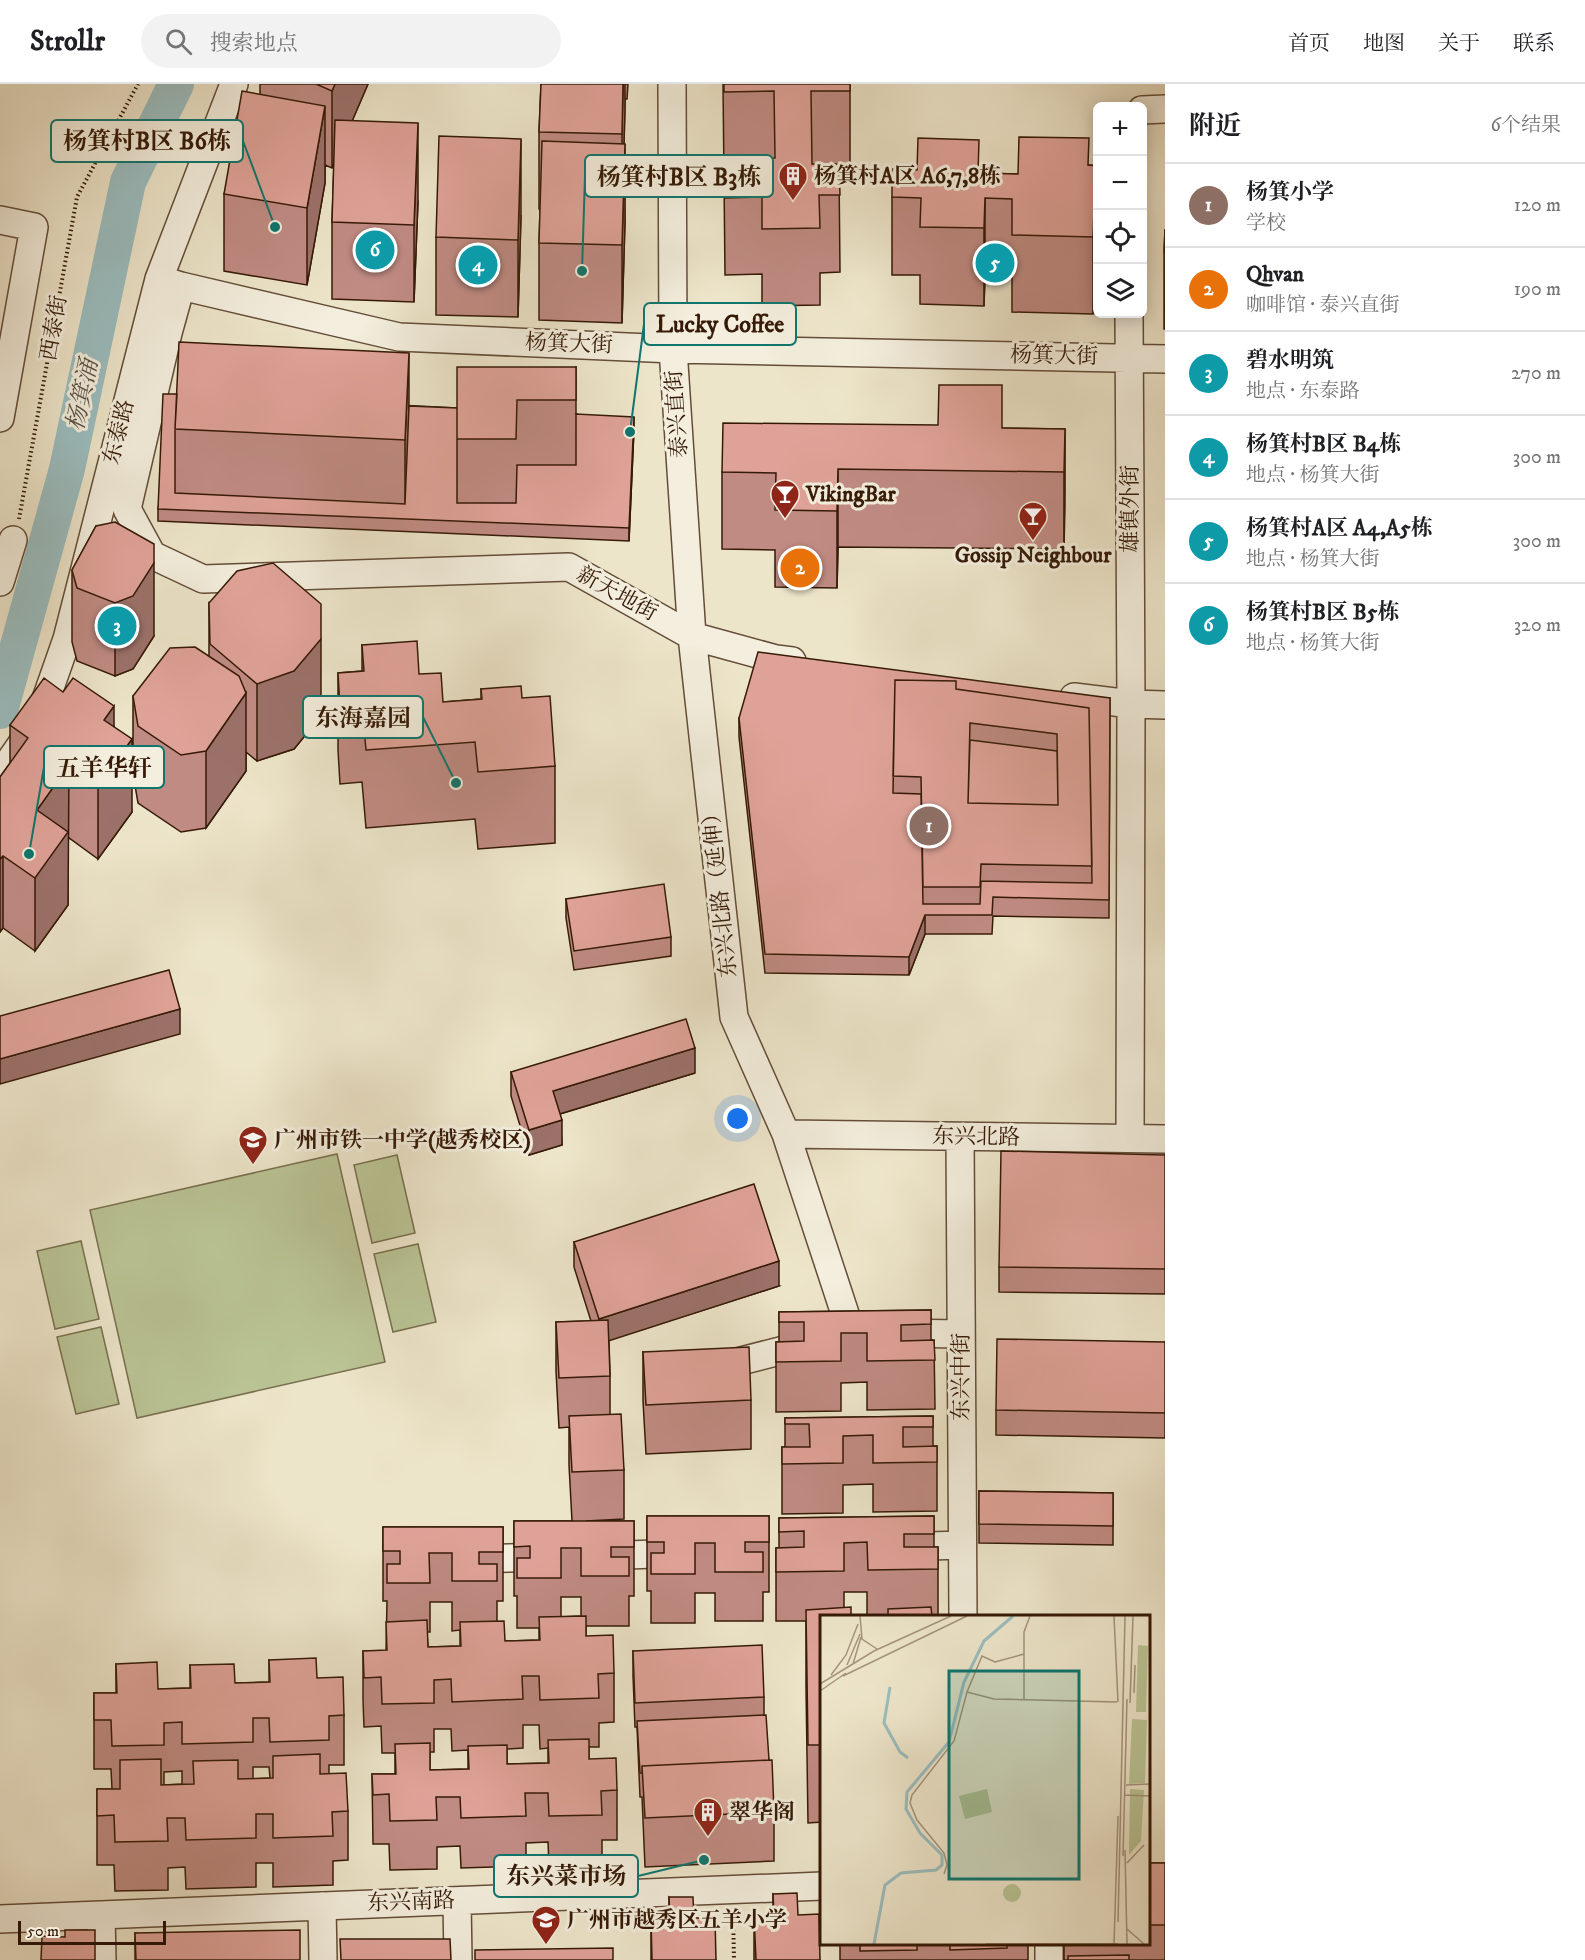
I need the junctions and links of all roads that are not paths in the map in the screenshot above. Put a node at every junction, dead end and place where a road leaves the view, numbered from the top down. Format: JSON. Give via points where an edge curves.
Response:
{"nodes":[{"id":1,"x":234,"y":84,"type":"edge"},
{"id":2,"x":672,"y":84,"type":"edge"},
{"id":3,"x":1165,"y":109,"type":"edge"},
{"id":4,"x":1147,"y":110,"type":"edge"},
{"id":5,"x":0,"y":220,"type":"edge"},
{"id":6,"x":170,"y":282,"type":"junction"},
{"id":7,"x":1129,"y":318,"type":"edge"},
{"id":8,"x":673,"y":349,"type":"junction"},
{"id":9,"x":1129,"y":358,"type":"junction"},
{"id":10,"x":1165,"y":359,"type":"edge"},
{"id":11,"x":0,"y":418,"type":"edge"},
{"id":12,"x":13,"y":540,"type":"road end"},
{"id":13,"x":0,"y":582,"type":"edge"},
{"id":14,"x":692,"y":636,"type":"junction"},
{"id":15,"x":812,"y":663,"type":"edge"},
{"id":16,"x":1048,"y":693,"type":"edge"},
{"id":17,"x":1131,"y":704,"type":"junction"},
{"id":18,"x":1165,"y":705,"type":"edge"},
{"id":19,"x":0,"y":775,"type":"edge"},
{"id":20,"x":786,"y":1134,"type":"junction"},
{"id":21,"x":960,"y":1137,"type":"junction"},
{"id":22,"x":1130,"y":1138,"type":"junction"},
{"id":23,"x":1165,"y":1139,"type":"edge"},
{"id":24,"x":851,"y":1332,"type":"junction"},
{"id":25,"x":961,"y":1334,"type":"junction"},
{"id":26,"x":693,"y":1373,"type":"edge"},
{"id":27,"x":962,"y":1545,"type":"junction"},
{"id":28,"x":872,"y":1548,"type":"edge"},
{"id":29,"x":705,"y":1552,"type":"edge"},
{"id":30,"x":443,"y":1560,"type":"edge"},
{"id":31,"x":963,"y":1615,"type":"edge"},
{"id":32,"x":820,"y":1886,"type":"edge"},
{"id":33,"x":457,"y":1900,"type":"junction"},
{"id":34,"x":322,"y":1906,"type":"junction"},
{"id":35,"x":101,"y":1915,"type":"junction"},
{"id":36,"x":0,"y":1919,"type":"edge"},
{"id":37,"x":102,"y":1960,"type":"edge"},
{"id":38,"x":323,"y":1960,"type":"edge"},
{"id":39,"x":458,"y":1960,"type":"edge"}],
"edges":[{"from":1,"to":6,"type":"street","name":"东泰路"},
{"from":2,"to":8,"type":"street","name":"泰兴直街"},
{"from":3,"to":4,"type":"street"},
{"from":5,"to":11,"type":"street","via":[[33,226]]},
{"from":6,"to":8,"type":"street","name":"杨箕大街","via":[[399,337]]},
{"from":6,"to":14,"type":"street","name":"新天地街","via":[[168,333],[127,509],[152,555],[202,579],[569,567]]},
{"from":6,"to":19,"type":"street","name":"东泰路","via":[[67,639],[39,719]]},
{"from":7,"to":9,"type":"street","name":"雄镇外街"},
{"from":8,"to":9,"type":"street","name":"杨箕大街"},
{"from":8,"to":14,"type":"street","name":"泰兴直街"},
{"from":9,"to":10,"type":"street","name":"杨箕大街"},
{"from":9,"to":17,"type":"street","name":"雄镇外街"},
{"from":12,"to":13,"type":"street"},
{"from":14,"to":15,"type":"street","name":"新天地街","via":[[776,659]]},
{"from":14,"to":20,"type":"street","name":"东兴北路（延伸）","via":[[734,1017]]},
{"from":16,"to":17,"type":"street"},
{"from":17,"to":18,"type":"street"},
{"from":17,"to":22,"type":"street","name":"雄镇外街"},
{"from":20,"to":21,"type":"street","name":"东兴北路"},
{"from":20,"to":24,"type":"street","name":"东兴北路（延伸）"},
{"from":21,"to":22,"type":"street","name":"东兴北路"},
{"from":21,"to":25,"type":"street","name":"东兴中街"},
{"from":22,"to":23,"type":"street","name":"东兴北路"},
{"from":24,"to":25,"type":"street"},
{"from":24,"to":26,"type":"street"},
{"from":25,"to":27,"type":"street","name":"东兴中街"},
{"from":27,"to":28,"type":"street"},
{"from":27,"to":31,"type":"street","name":"东兴中街"},
{"from":29,"to":30,"type":"street"},
{"from":32,"to":33,"type":"street","name":"东兴南路"},
{"from":33,"to":34,"type":"street","name":"东兴南路"},
{"from":33,"to":39,"type":"street"},
{"from":34,"to":35,"type":"street","name":"东兴南路"},
{"from":34,"to":38,"type":"street"},
{"from":35,"to":36,"type":"street","name":"东兴南路"},
{"from":35,"to":37,"type":"street"}]}
